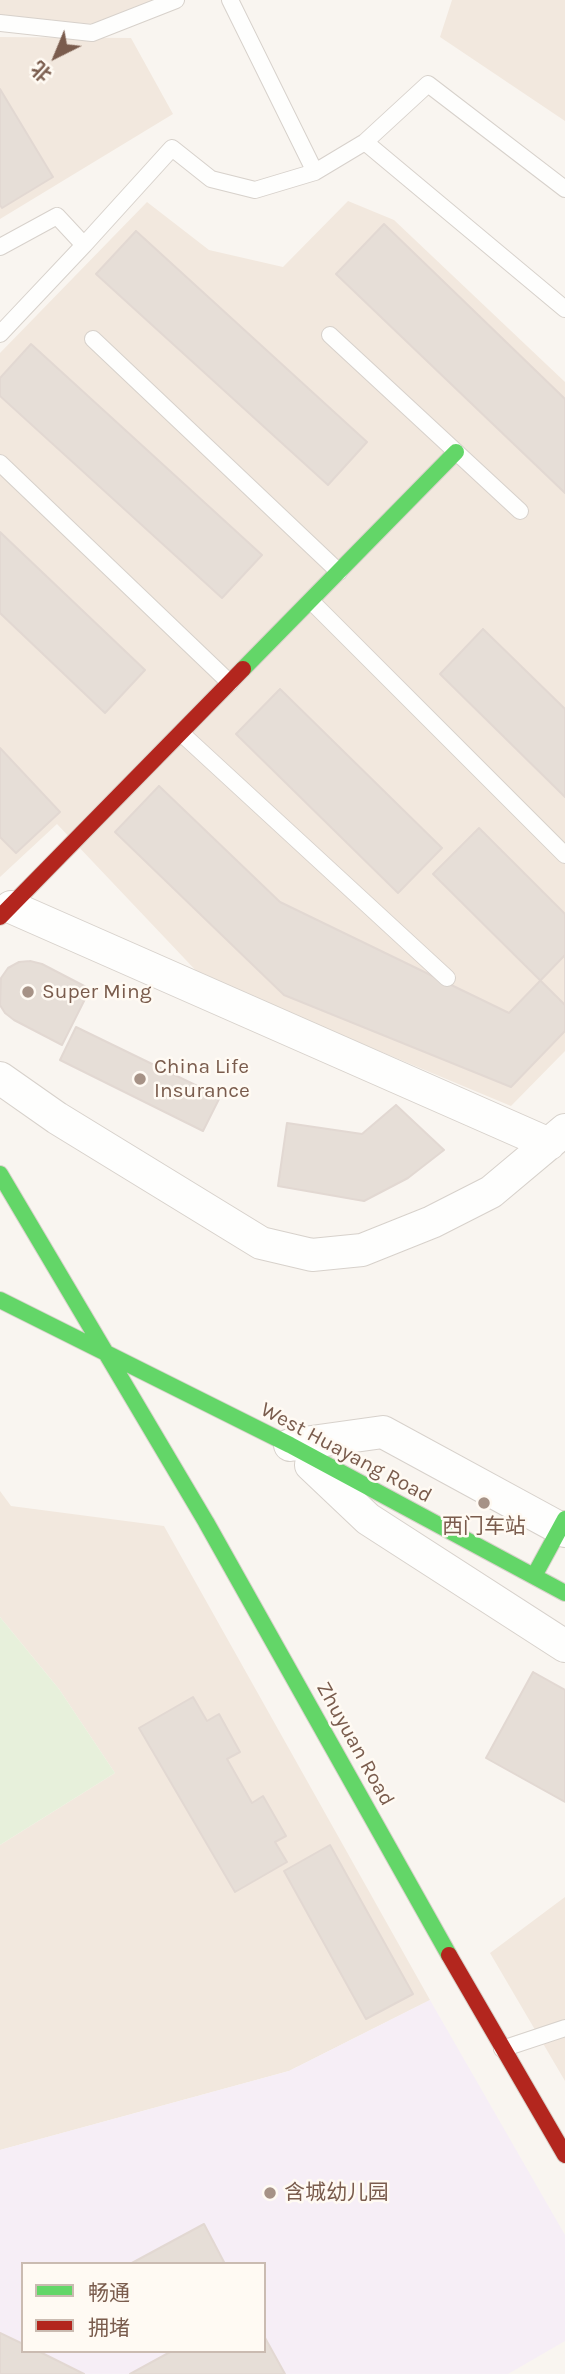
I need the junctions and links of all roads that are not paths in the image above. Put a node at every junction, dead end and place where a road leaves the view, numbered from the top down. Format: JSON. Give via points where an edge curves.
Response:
{"nodes":[{"id":1,"x":176,"y":0,"type":"edge"},
{"id":2,"x":230,"y":0,"type":"edge"},
{"id":3,"x":0,"y":23,"type":"edge"},
{"id":4,"x":365,"y":142,"type":"junction"},
{"id":5,"x":315,"y":172,"type":"junction"},
{"id":6,"x":565,"y":189,"type":"edge"},
{"id":7,"x":84,"y":245,"type":"junction"},
{"id":8,"x":0,"y":247,"type":"edge"},
{"id":9,"x":565,"y":309,"type":"edge"},
{"id":10,"x":0,"y":334,"type":"edge"},
{"id":11,"x":330,"y":335,"type":"dead end"},
{"id":12,"x":93,"y":340,"type":"dead end"},
{"id":13,"x":456,"y":452,"type":"junction"},
{"id":14,"x":0,"y":463,"type":"edge"},
{"id":15,"x":520,"y":511,"type":"dead end"},
{"id":16,"x":338,"y":572,"type":"junction"},
{"id":17,"x":311,"y":601,"type":"junction"},
{"id":18,"x":230,"y":683,"type":"junction"},
{"id":19,"x":181,"y":733,"type":"junction"},
{"id":20,"x":565,"y":855,"type":"edge"},
{"id":21,"x":5,"y":912,"type":"edge"},
{"id":22,"x":447,"y":978,"type":"dead end"},
{"id":23,"x":0,"y":1078,"type":"edge"},
{"id":24,"x":557,"y":1137,"type":"edge"},
{"id":25,"x":0,"y":1174,"type":"edge"},
{"id":26,"x":0,"y":1300,"type":"edge"},
{"id":27,"x":106,"y":1354,"type":"junction"},
{"id":28,"x":290,"y":1445,"type":"junction"},
{"id":29,"x":563,"y":1526,"type":"edge"},
{"id":30,"x":534,"y":1576,"type":"junction"},
{"id":31,"x":565,"y":1593,"type":"edge"},
{"id":32,"x":565,"y":1646,"type":"edge"},
{"id":33,"x":565,"y":2028,"type":"edge"},
{"id":34,"x":502,"y":2049,"type":"junction"},
{"id":35,"x":565,"y":2155,"type":"edge"}],
"edges":[{"from":1,"to":3,"type":"lane","via":[[93,33]]},
{"from":2,"to":5,"type":"lane"},
{"from":4,"to":5,"type":"lane"},
{"from":4,"to":6,"type":"lane","via":[[428,84]]},
{"from":4,"to":9,"type":"lane"},
{"from":5,"to":7,"type":"lane","via":[[255,190],[211,179],[172,148]]},
{"from":7,"to":8,"type":"lane","via":[[57,216]]},
{"from":7,"to":10,"type":"lane"},
{"from":11,"to":13,"type":"lane"},
{"from":12,"to":16,"type":"lane"},
{"from":13,"to":15,"type":"lane"},
{"from":13,"to":16,"type":"street"},
{"from":14,"to":18,"type":"lane"},
{"from":16,"to":17,"type":"street"},
{"from":17,"to":18,"type":"street"},
{"from":17,"to":20,"type":"lane"},
{"from":18,"to":19,"type":"street"},
{"from":19,"to":21,"type":"street"},
{"from":19,"to":22,"type":"lane"},
{"from":21,"to":24,"type":"street"},
{"from":23,"to":24,"type":"street","via":[[261,1243],[312,1255],[362,1250],[432,1223],[491,1192]]},
{"from":25,"to":27,"type":"street","name":"Zhuyuan Road"},
{"from":26,"to":27,"type":"street","name":"West Huayang Road"},
{"from":27,"to":28,"type":"street","name":"West Huayang Road"},
{"from":27,"to":34,"type":"street","name":"Zhuyuan Road"},
{"from":28,"to":29,"type":"street","via":[[383,1432]]},
{"from":28,"to":30,"type":"street","name":"West Huayang Road"},
{"from":28,"to":32,"type":"street","via":[[368,1519]]},
{"from":29,"to":30,"type":"street"},
{"from":30,"to":31,"type":"street","name":"West Huayang Road"},
{"from":33,"to":34,"type":"lane"},
{"from":34,"to":35,"type":"street","name":"Zhuyuan Road"}]}
